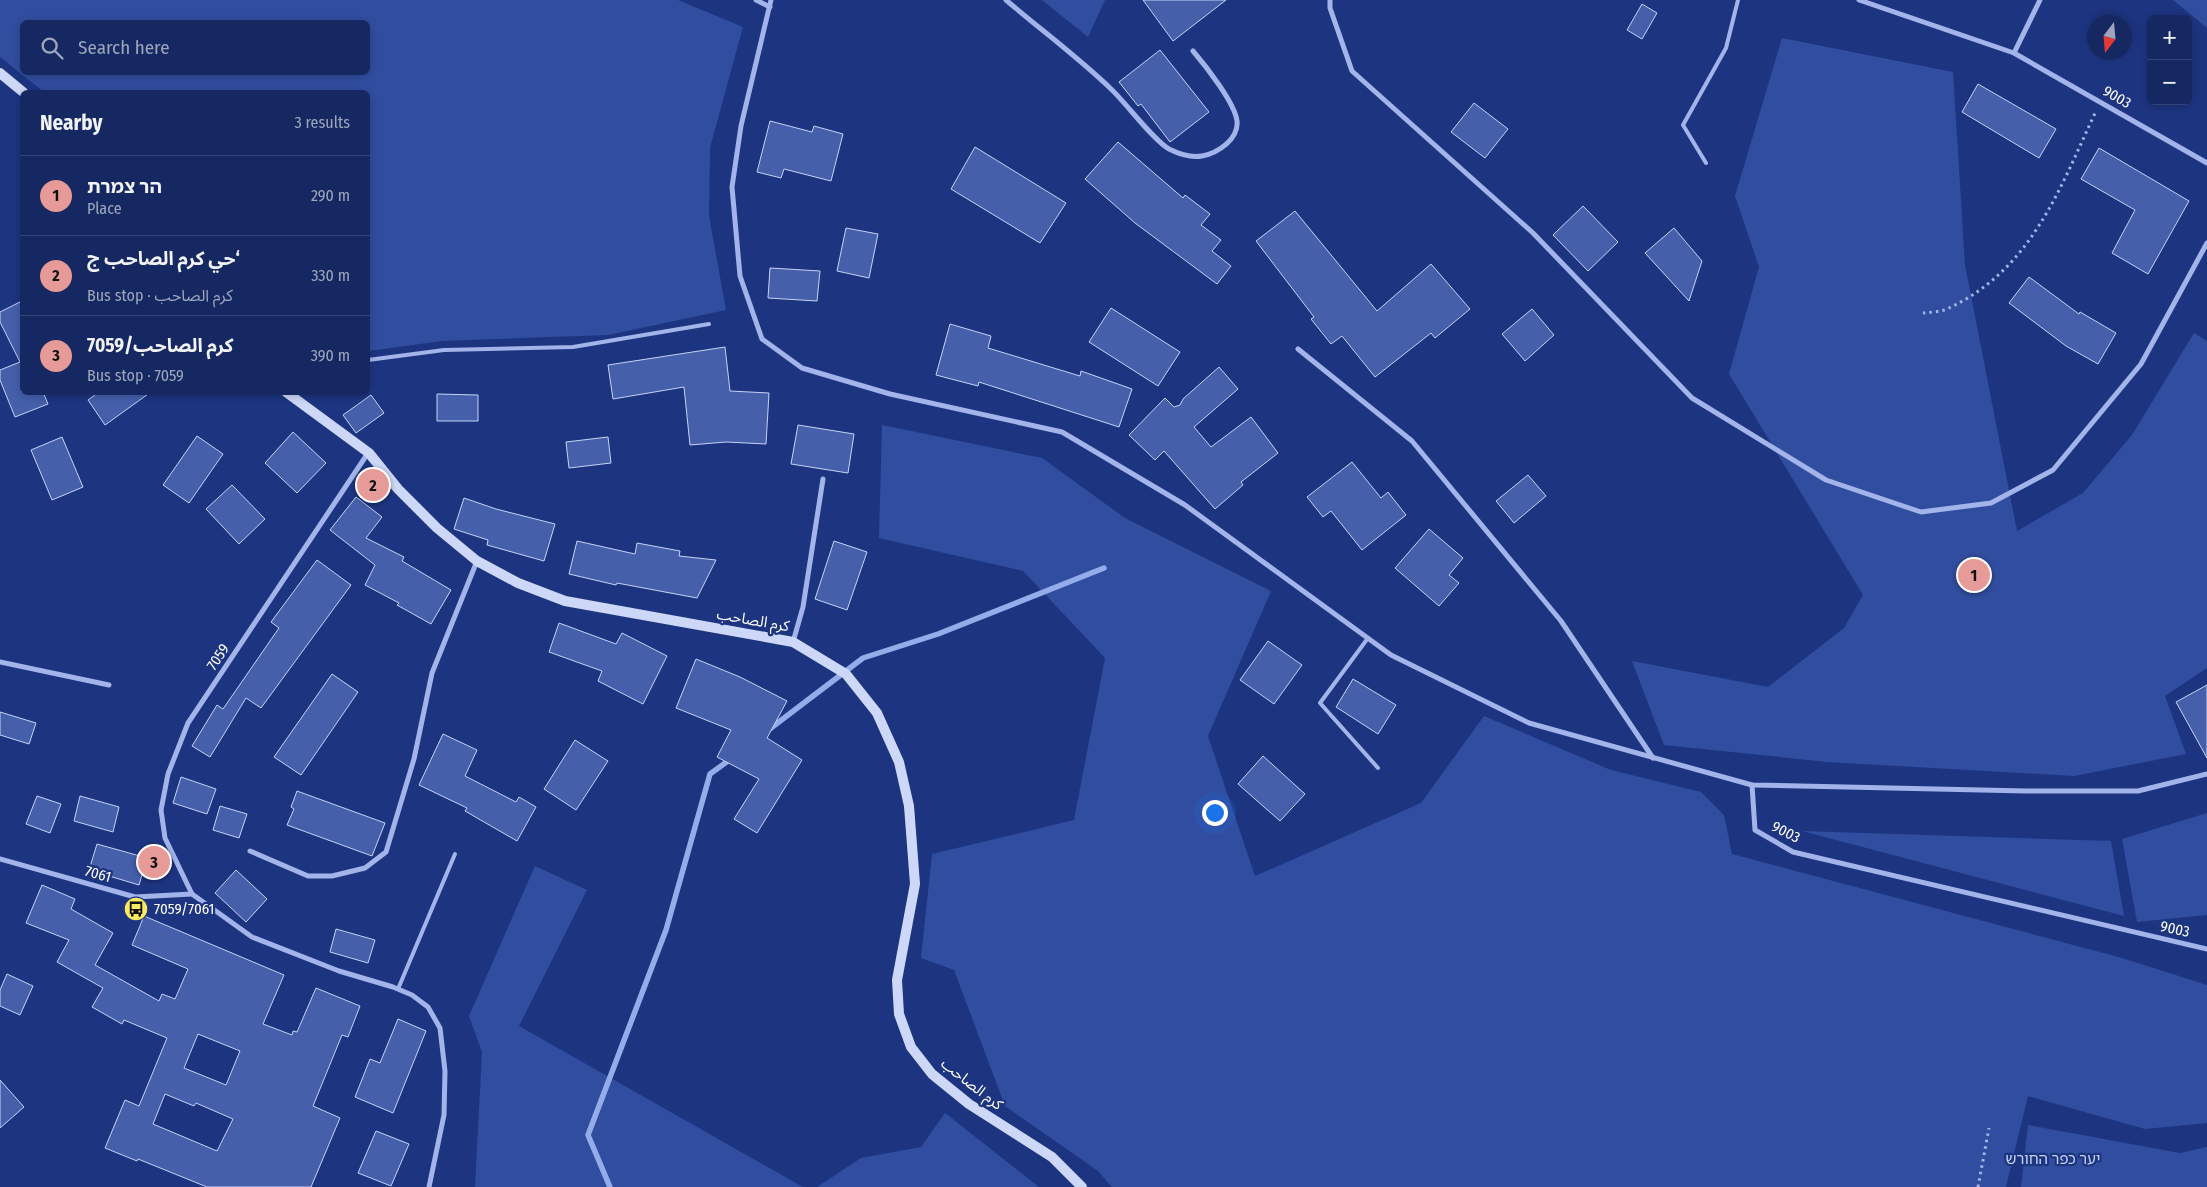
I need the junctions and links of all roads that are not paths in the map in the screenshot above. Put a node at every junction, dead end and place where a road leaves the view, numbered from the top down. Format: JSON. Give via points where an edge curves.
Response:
{"nodes":[{"id":1,"x":756,"y":0,"type":"edge"},
{"id":2,"x":771,"y":0,"type":"edge"},
{"id":3,"x":1006,"y":0,"type":"edge"},
{"id":4,"x":1330,"y":0,"type":"edge"},
{"id":5,"x":1738,"y":0,"type":"edge"},
{"id":6,"x":1859,"y":0,"type":"edge"},
{"id":7,"x":1877,"y":0,"type":"edge"},
{"id":8,"x":2040,"y":0,"type":"edge"},
{"id":9,"x":770,"y":6,"type":"junction"},
{"id":10,"x":1875,"y":6,"type":"junction"},
{"id":11,"x":1193,"y":51,"type":"dead end"},
{"id":12,"x":2014,"y":53,"type":"junction"},
{"id":13,"x":0,"y":73,"type":"edge"},
{"id":14,"x":21,"y":90,"type":"edge"},
{"id":15,"x":1706,"y":163,"type":"dead end"},
{"id":16,"x":2207,"y":163,"type":"edge"},
{"id":17,"x":2207,"y":243,"type":"edge"},
{"id":18,"x":709,"y":324,"type":"dead end"},
{"id":19,"x":1298,"y":349,"type":"dead end"},
{"id":20,"x":370,"y":360,"type":"edge"},
{"id":21,"x":290,"y":395,"type":"edge"},
{"id":22,"x":368,"y":453,"type":"junction"},
{"id":23,"x":823,"y":479,"type":"dead end"},
{"id":24,"x":477,"y":560,"type":"junction"},
{"id":25,"x":1368,"y":638,"type":"junction"},
{"id":26,"x":793,"y":642,"type":"junction"},
{"id":27,"x":0,"y":662,"type":"edge"},
{"id":28,"x":109,"y":685,"type":"dead end"},
{"id":29,"x":1653,"y":758,"type":"junction"},
{"id":30,"x":1378,"y":768,"type":"dead end"},
{"id":31,"x":2207,"y":774,"type":"edge"},
{"id":32,"x":1752,"y":785,"type":"junction"},
{"id":33,"x":250,"y":851,"type":"dead end"},
{"id":34,"x":455,"y":854,"type":"dead end"},
{"id":35,"x":0,"y":859,"type":"edge"},
{"id":36,"x":192,"y":894,"type":"junction"},
{"id":37,"x":2207,"y":949,"type":"edge"},
{"id":38,"x":398,"y":989,"type":"junction"},
{"id":39,"x":429,"y":1187,"type":"edge"},
{"id":40,"x":1082,"y":1187,"type":"edge"}],
"edges":[{"from":1,"to":9,"type":"street"},
{"from":2,"to":9,"type":"street"},
{"from":3,"to":11,"type":"street","via":[[1112,89],[1167,148],[1184,156],[1202,156],[1226,144],[1235,134],[1238,124],[1209,69]]},
{"from":4,"to":17,"type":"street","via":[[1352,71],[1532,233],[1692,398],[1826,480],[1921,512],[1991,503],[2053,470],[2141,364]]},
{"from":5,"to":15,"type":"lane","via":[[1726,48],[1683,125]]},
{"from":6,"to":10,"type":"street","name":"9003"},
{"from":7,"to":10,"type":"street"},
{"from":8,"to":12,"type":"street"},
{"from":9,"to":25,"type":"street","via":[[741,126],[732,187],[740,276],[762,338],[802,368],[890,394],[1062,432],[1185,505]]},
{"from":10,"to":12,"type":"street","name":"9003"},
{"from":12,"to":16,"type":"street","name":"9003"},
{"from":13,"to":14,"type":"street"},
{"from":18,"to":20,"type":"lane","via":[[573,347],[444,350]]},
{"from":19,"to":29,"type":"street","via":[[1412,441],[1561,621]]},
{"from":21,"to":22,"type":"street","name":"كرم الصاحب"},
{"from":22,"to":24,"type":"street","name":"كرم الصاحب","via":[[437,528]]},
{"from":22,"to":36,"type":"street","name":"7059","via":[[188,723],[168,774],[161,810],[165,838]]},
{"from":23,"to":26,"type":"street","via":[[803,607]]},
{"from":24,"to":26,"type":"street","name":"كرم الصاحب","via":[[518,583],[565,601]]},
{"from":24,"to":33,"type":"street","via":[[432,673],[414,759],[386,852],[365,868],[332,876],[308,876]]},
{"from":25,"to":29,"type":"street","via":[[1391,655],[1529,723]]},
{"from":25,"to":30,"type":"lane","via":[[1320,703]]},
{"from":26,"to":40,"type":"street","name":"كرم الصاحب","via":[[846,674],[877,713],[899,762],[909,806],[915,884],[897,980],[899,1014],[911,1047],[932,1074],[969,1104],[1052,1157]]},
{"from":27,"to":28,"type":"street"},
{"from":29,"to":32,"type":"street"},
{"from":31,"to":32,"type":"street","via":[[2138,791]]},
{"from":32,"to":37,"type":"street","name":"9003","via":[[1755,830],[1793,852]]},
{"from":34,"to":38,"type":"lane"},
{"from":35,"to":36,"type":"street","name":"7061","via":[[134,897]]},
{"from":36,"to":38,"type":"street","via":[[252,937],[339,971]]},
{"from":38,"to":39,"type":"street","via":[[428,1007],[440,1028],[445,1071],[444,1114]]}]}
